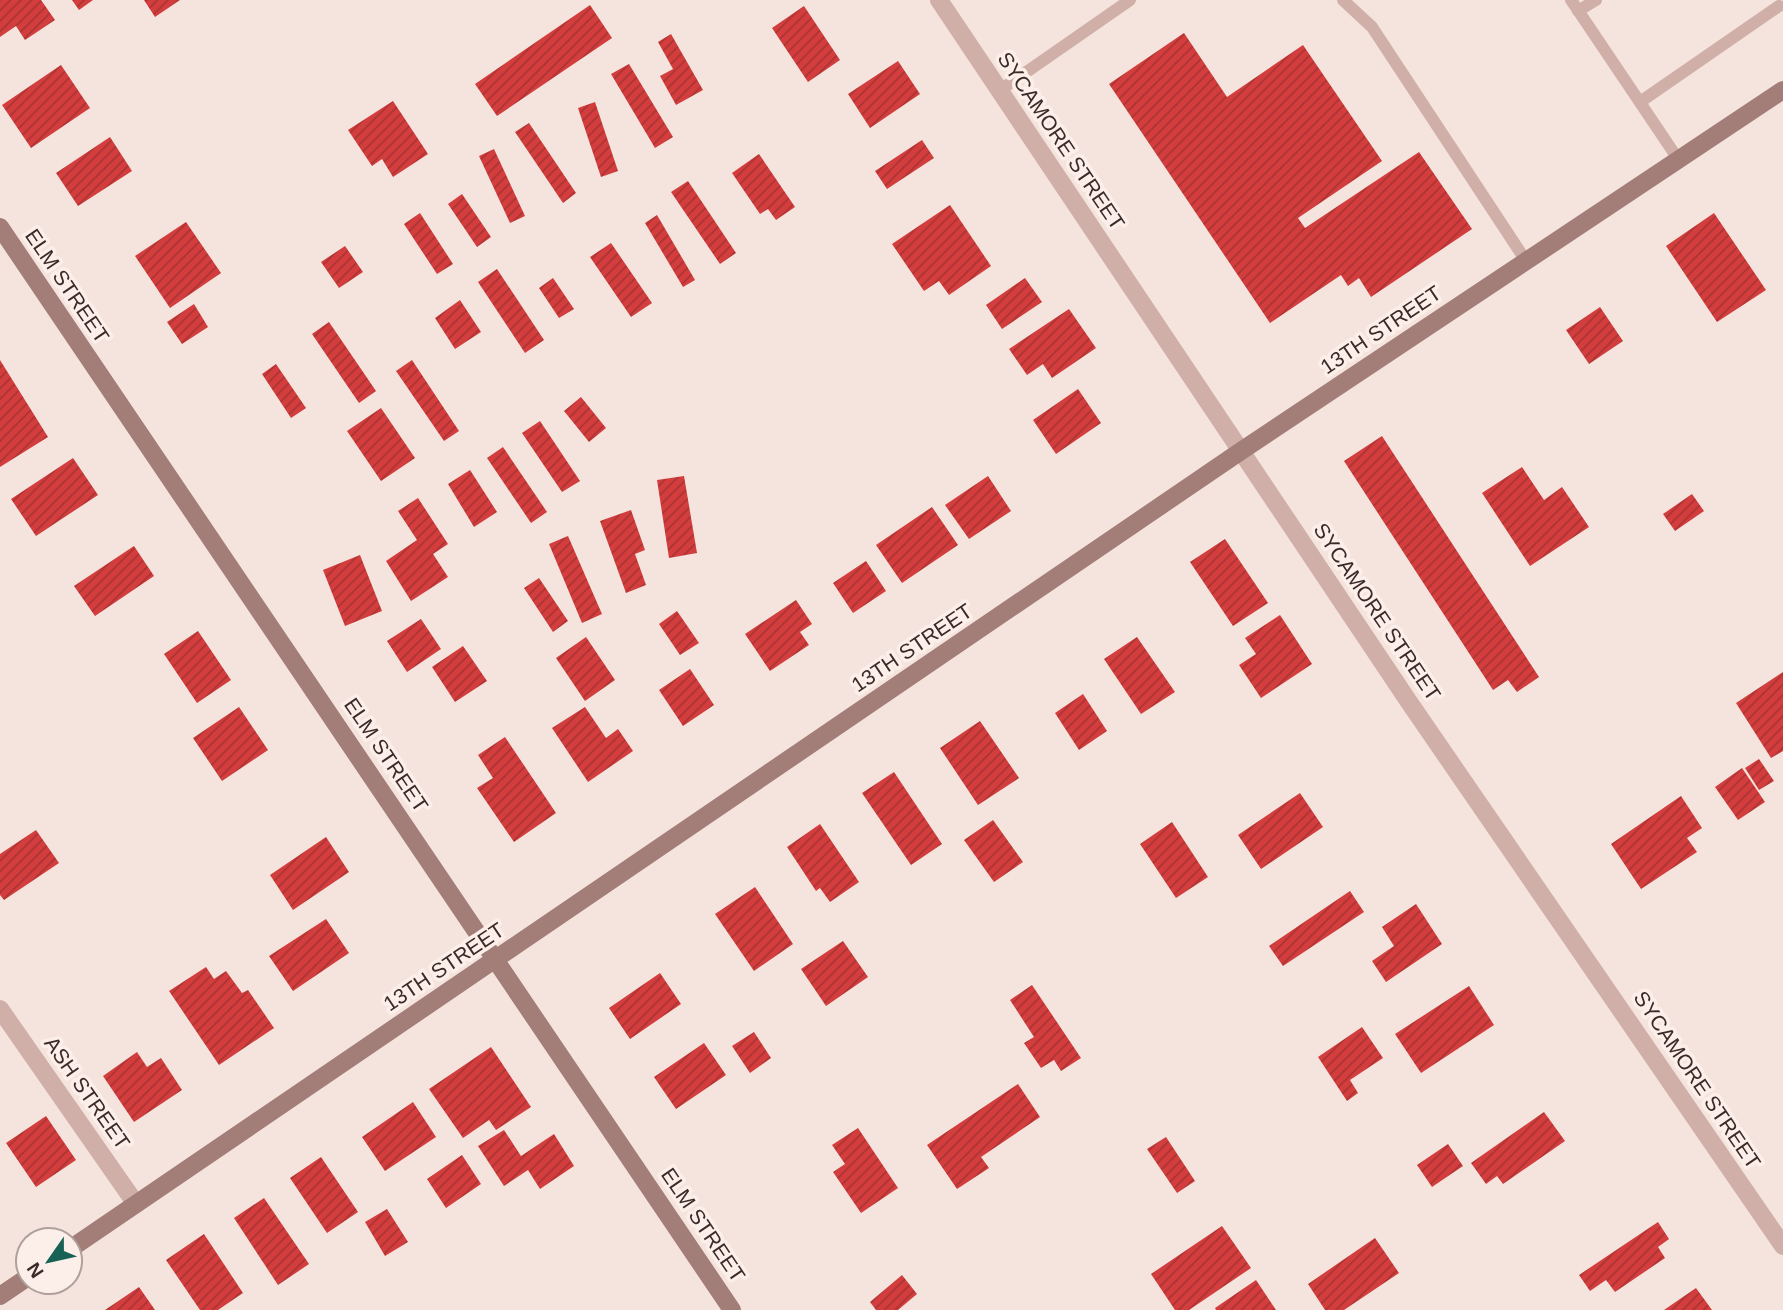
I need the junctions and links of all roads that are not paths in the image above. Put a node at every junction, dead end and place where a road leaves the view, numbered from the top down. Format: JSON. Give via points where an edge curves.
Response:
{"nodes":[{"id":1,"x":939,"y":0,"type":"edge"},
{"id":2,"x":1130,"y":0,"type":"edge"},
{"id":3,"x":1343,"y":0,"type":"edge"},
{"id":4,"x":1571,"y":0,"type":"edge"},
{"id":5,"x":1596,"y":0,"type":"edge"},
{"id":6,"x":1779,"y":6,"type":"dead end"},
{"id":7,"x":1578,"y":11,"type":"junction"},
{"id":8,"x":1783,"y":90,"type":"edge"},
{"id":9,"x":999,"y":91,"type":"junction"},
{"id":10,"x":1640,"y":102,"type":"junction"},
{"id":11,"x":1678,"y":159,"type":"junction"},
{"id":12,"x":0,"y":227,"type":"edge"},
{"id":13,"x":1526,"y":261,"type":"junction"},
{"id":14,"x":1241,"y":451,"type":"junction"},
{"id":15,"x":496,"y":959,"type":"junction"},
{"id":16,"x":0,"y":1009,"type":"edge"},
{"id":17,"x":136,"y":1203,"type":"junction"},
{"id":18,"x":84,"y":1239,"type":"edge"},
{"id":19,"x":1783,"y":1246,"type":"edge"},
{"id":20,"x":732,"y":1310,"type":"edge"}],
"edges":[{"from":1,"to":9,"type":"street","name":"SYCAMORE STREET"},
{"from":2,"to":9,"type":"lane"},
{"from":3,"to":13,"type":"lane","via":[[1372,27]]},
{"from":4,"to":7,"type":"lane"},
{"from":5,"to":7,"type":"lane"},
{"from":6,"to":10,"type":"lane"},
{"from":7,"to":10,"type":"lane"},
{"from":8,"to":11,"type":"main road","name":"13TH STREET"},
{"from":9,"to":14,"type":"street","name":"SYCAMORE STREET"},
{"from":10,"to":11,"type":"lane"},
{"from":11,"to":13,"type":"main road","name":"13TH STREET"},
{"from":12,"to":15,"type":"main road","name":"ELM STREET"},
{"from":13,"to":14,"type":"main road","name":"13TH STREET"},
{"from":14,"to":15,"type":"main road","name":"13TH STREET"},
{"from":14,"to":19,"type":"street","name":"SYCAMORE STREET"},
{"from":15,"to":17,"type":"main road","name":"13TH STREET"},
{"from":15,"to":20,"type":"main road","name":"ELM STREET"},
{"from":16,"to":17,"type":"street","name":"ASH STREET"},
{"from":17,"to":18,"type":"main road","name":"13TH STREET"}]}
